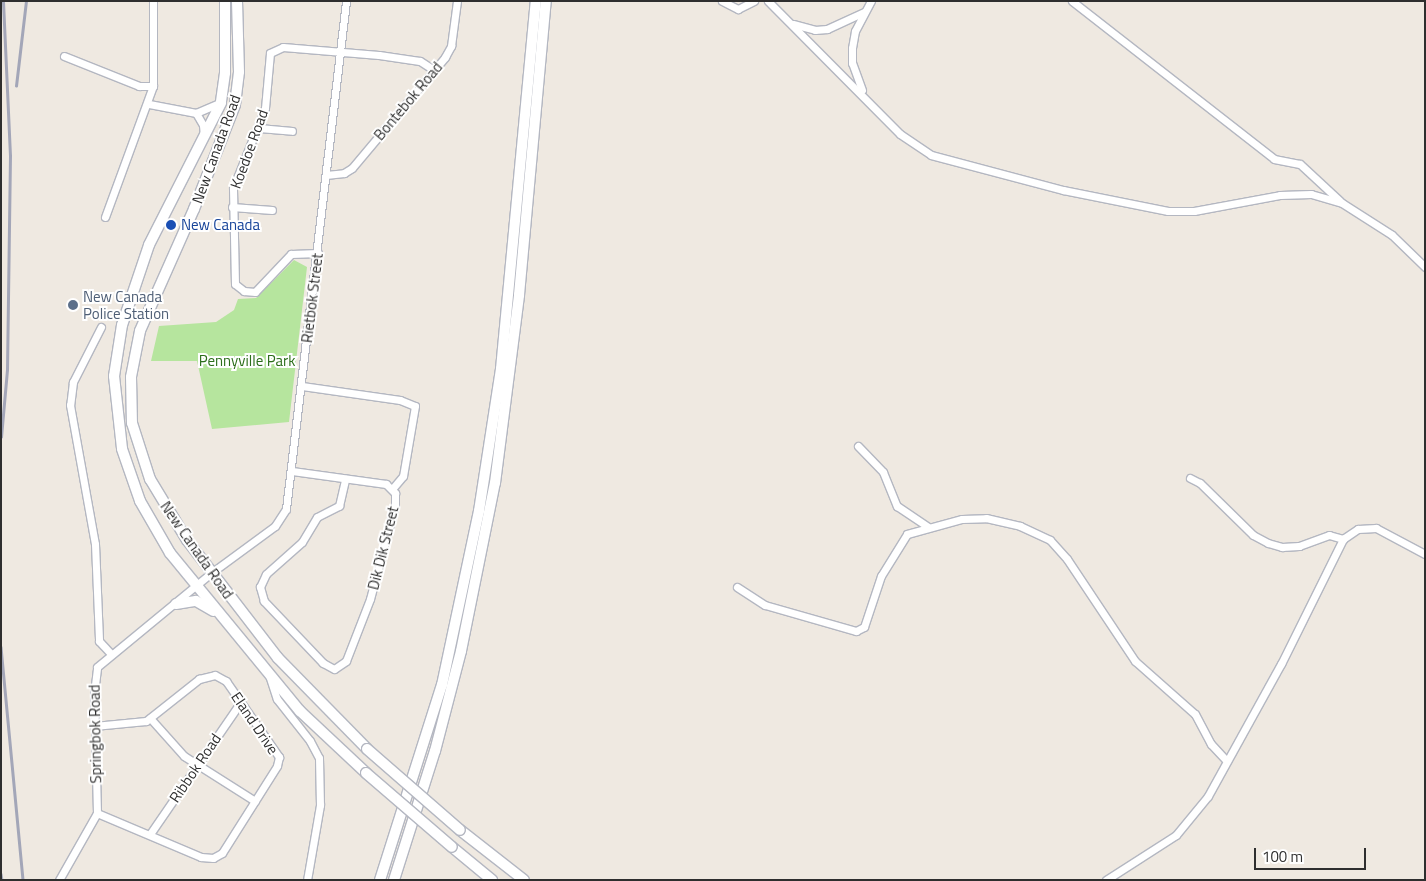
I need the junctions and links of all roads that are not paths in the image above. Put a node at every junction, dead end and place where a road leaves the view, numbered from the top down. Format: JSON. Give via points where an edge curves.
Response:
{"nodes":[{"id":1,"x":153,"y":1,"type":"edge"},
{"id":2,"x":225,"y":1,"type":"edge"},
{"id":3,"x":237,"y":1,"type":"edge"},
{"id":4,"x":346,"y":1,"type":"edge"},
{"id":5,"x":457,"y":1,"type":"edge"},
{"id":6,"x":536,"y":1,"type":"edge"},
{"id":7,"x":546,"y":1,"type":"edge"},
{"id":8,"x":722,"y":1,"type":"edge"},
{"id":9,"x":754,"y":1,"type":"edge"},
{"id":10,"x":768,"y":1,"type":"edge"},
{"id":11,"x":871,"y":1,"type":"edge"},
{"id":12,"x":1072,"y":1,"type":"edge"},
{"id":13,"x":867,"y":10,"type":"junction"},
{"id":14,"x":790,"y":22,"type":"junction"},
{"id":15,"x":340,"y":51,"type":"junction"},
{"id":16,"x":64,"y":56,"type":"dead end"},
{"id":17,"x":434,"y":70,"type":"junction"},
{"id":18,"x":153,"y":86,"type":"junction"},
{"id":19,"x":866,"y":97,"type":"junction"},
{"id":20,"x":221,"y":103,"type":"junction"},
{"id":21,"x":149,"y":104,"type":"junction"},
{"id":22,"x":196,"y":113,"type":"junction"},
{"id":23,"x":259,"y":128,"type":"junction"},
{"id":24,"x":292,"y":131,"type":"dead end"},
{"id":25,"x":204,"y":139,"type":"junction"},
{"id":26,"x":326,"y":175,"type":"junction"},
{"id":27,"x":1342,"y":203,"type":"junction"},
{"id":28,"x":232,"y":207,"type":"junction"},
{"id":29,"x":272,"y":210,"type":"dead end"},
{"id":30,"x":105,"y":217,"type":"dead end"},
{"id":31,"x":318,"y":253,"type":"junction"},
{"id":32,"x":1425,"y":267,"type":"edge"},
{"id":33,"x":101,"y":327,"type":"dead end"},
{"id":34,"x":302,"y":386,"type":"junction"},
{"id":35,"x":858,"y":446,"type":"dead end"},
{"id":36,"x":292,"y":471,"type":"junction"},
{"id":37,"x":1190,"y":478,"type":"dead end"},
{"id":38,"x":345,"y":479,"type":"junction"},
{"id":39,"x":392,"y":489,"type":"junction"},
{"id":40,"x":929,"y":527,"type":"junction"},
{"id":41,"x":1343,"y":539,"type":"junction"},
{"id":42,"x":1425,"y":554,"type":"edge"},
{"id":43,"x":211,"y":573,"type":"junction"},
{"id":44,"x":197,"y":585,"type":"junction"},
{"id":45,"x":737,"y":587,"type":"dead end"},
{"id":46,"x":176,"y":604,"type":"junction"},
{"id":47,"x":220,"y":616,"type":"junction"},
{"id":48,"x":111,"y":654,"type":"junction"},
{"id":49,"x":269,"y":675,"type":"junction"},
{"id":50,"x":240,"y":703,"type":"junction"},
{"id":51,"x":150,"y":718,"type":"junction"},
{"id":52,"x":94,"y":726,"type":"junction"},
{"id":53,"x":1227,"y":761,"type":"junction"},
{"id":54,"x":197,"y":765,"type":"junction"},
{"id":55,"x":254,"y":801,"type":"junction"},
{"id":56,"x":97,"y":813,"type":"junction"},
{"id":57,"x":150,"y":834,"type":"junction"},
{"id":58,"x":59,"y":880,"type":"edge"},
{"id":59,"x":307,"y":880,"type":"edge"},
{"id":60,"x":380,"y":880,"type":"edge"},
{"id":61,"x":394,"y":880,"type":"edge"},
{"id":62,"x":492,"y":880,"type":"edge"},
{"id":63,"x":524,"y":880,"type":"edge"},
{"id":64,"x":1106,"y":880,"type":"edge"}],
"edges":[{"from":1,"to":18,"type":"street"},
{"from":2,"to":20,"type":"main road","name":"New Canada Road","via":[[225,73]]},
{"from":3,"to":43,"type":"main road","name":"New Canada Road","via":[[239,72],[235,105],[194,209],[144,318],[132,362],[130,391],[132,424],[145,468],[168,511]]},
{"from":4,"to":15,"type":"street","name":"Rietbok Street"},
{"from":5,"to":17,"type":"street","name":"Bontebok Road","via":[[451,46]]},
{"from":6,"to":60,"type":"main road","via":[[501,369],[480,512],[442,685]]},
{"from":7,"to":61,"type":"main road","via":[[520,295],[495,483],[457,668],[435,751]]},
{"from":8,"to":9,"type":"street","via":[[738,10]]},
{"from":10,"to":14,"type":"street"},
{"from":11,"to":13,"type":"street"},
{"from":12,"to":27,"type":"street","via":[[1274,159],[1300,164]]},
{"from":13,"to":14,"type":"street","via":[[827,29],[810,29]]},
{"from":13,"to":19,"type":"street","via":[[855,31],[852,48],[852,63]]},
{"from":14,"to":19,"type":"street"},
{"from":15,"to":17,"type":"street","name":"Koedoe Road","via":[[411,58]]},
{"from":15,"to":23,"type":"street","name":"Koedoe Road","via":[[283,47],[273,50],[268,61],[267,89]]},
{"from":15,"to":26,"type":"street","name":"Rietbok Street"},
{"from":16,"to":18,"type":"street","via":[[139,86]]},
{"from":17,"to":26,"type":"street","name":"Bontebok Road","via":[[352,168],[344,173]]},
{"from":18,"to":21,"type":"street"},
{"from":19,"to":27,"type":"street","via":[[900,134],[931,155],[1118,203],[1168,211],[1194,211],[1280,195],[1311,194]]},
{"from":20,"to":22,"type":"street"},
{"from":20,"to":25,"type":"main road","name":"New Canada Road"},
{"from":21,"to":22,"type":"street"},
{"from":21,"to":30,"type":"street"},
{"from":22,"to":25,"type":"street","via":[[203,125]]},
{"from":23,"to":24,"type":"street"},
{"from":23,"to":28,"type":"street","name":"Koedoe Road","via":[[234,184]]},
{"from":25,"to":44,"type":"main road","name":"New Canada Road","via":[[176,187],[140,266],[122,325],[114,376],[122,449],[136,494],[161,540]]},
{"from":26,"to":31,"type":"street","name":"Rietbok Street"},
{"from":27,"to":32,"type":"street","via":[[1392,234]]},
{"from":28,"to":29,"type":"street"},
{"from":28,"to":31,"type":"street","name":"Koedoe Road","via":[[234,278],[240,289],[257,291],[291,254]]},
{"from":31,"to":34,"type":"street","name":"Rietbok Street"},
{"from":33,"to":48,"type":"street","via":[[73,382],[70,405],[95,544],[99,640]]},
{"from":34,"to":36,"type":"street","name":"Rietbok Street"},
{"from":34,"to":39,"type":"street","via":[[400,400],[415,406],[403,476]]},
{"from":35,"to":40,"type":"street","via":[[883,472],[897,506]]},
{"from":36,"to":38,"type":"street"},
{"from":36,"to":43,"type":"street","name":"Rietbok Street","via":[[288,502],[280,520]]},
{"from":37,"to":41,"type":"street","via":[[1200,483],[1253,535],[1268,543],[1291,547],[1329,535]]},
{"from":38,"to":39,"type":"street","name":"Dik Dik Street","via":[[378,482]]},
{"from":38,"to":39,"type":"street","name":"Dik Dik Street","via":[[339,506],[317,516],[302,542],[266,574],[260,587],[264,601],[331,668],[346,662],[370,599],[395,505]]},
{"from":40,"to":45,"type":"street","via":[[907,534],[899,543],[881,576],[864,627],[856,631],[764,606]]},
{"from":40,"to":53,"type":"street","via":[[986,518],[1020,526],[1050,540],[1081,575],[1104,620],[1135,661],[1195,714],[1211,744]]},
{"from":41,"to":42,"type":"street","via":[[1358,529],[1376,528]]},
{"from":41,"to":53,"type":"street","via":[[1281,664]]},
{"from":43,"to":44,"type":"street","name":"Rietbok Street"},
{"from":43,"to":63,"type":"main road","name":"New Canada Road","bridge":true,"via":[[278,658],[367,749],[460,830]]},
{"from":44,"to":46,"type":"street","name":"Springbok Road"},
{"from":44,"to":47,"type":"main road","name":"New Canada Road"},
{"from":46,"to":47,"type":"main road","via":[[196,601]]},
{"from":46,"to":48,"type":"street","name":"Springbok Road"},
{"from":47,"to":49,"type":"main road","name":"New Canada Road"},
{"from":48,"to":52,"type":"street","name":"Springbok Road","via":[[94,673]]},
{"from":49,"to":59,"type":"street","via":[[277,699],[310,741],[319,758],[320,806]]},
{"from":49,"to":62,"type":"main road","name":"New Canada Road","bridge":true,"via":[[366,773]]},
{"from":50,"to":51,"type":"street","name":"Eland Drive","via":[[224,679],[210,675],[193,684]]},
{"from":50,"to":54,"type":"street","name":"Ribbok Road"},
{"from":50,"to":55,"type":"street","name":"Eland Drive","via":[[279,757],[277,766]]},
{"from":51,"to":52,"type":"street","name":"Eland Drive","via":[[136,724]]},
{"from":51,"to":54,"type":"street","via":[[174,746]]},
{"from":52,"to":56,"type":"street","name":"Springbok Road"},
{"from":53,"to":64,"type":"street","via":[[1208,796],[1180,831]]},
{"from":54,"to":55,"type":"street"},
{"from":54,"to":57,"type":"street","name":"Ribbok Road"},
{"from":55,"to":57,"type":"street","name":"Eland Drive","via":[[222,853],[213,858],[201,857]]},
{"from":56,"to":57,"type":"street","name":"Eland Drive"},
{"from":56,"to":58,"type":"street"}]}
